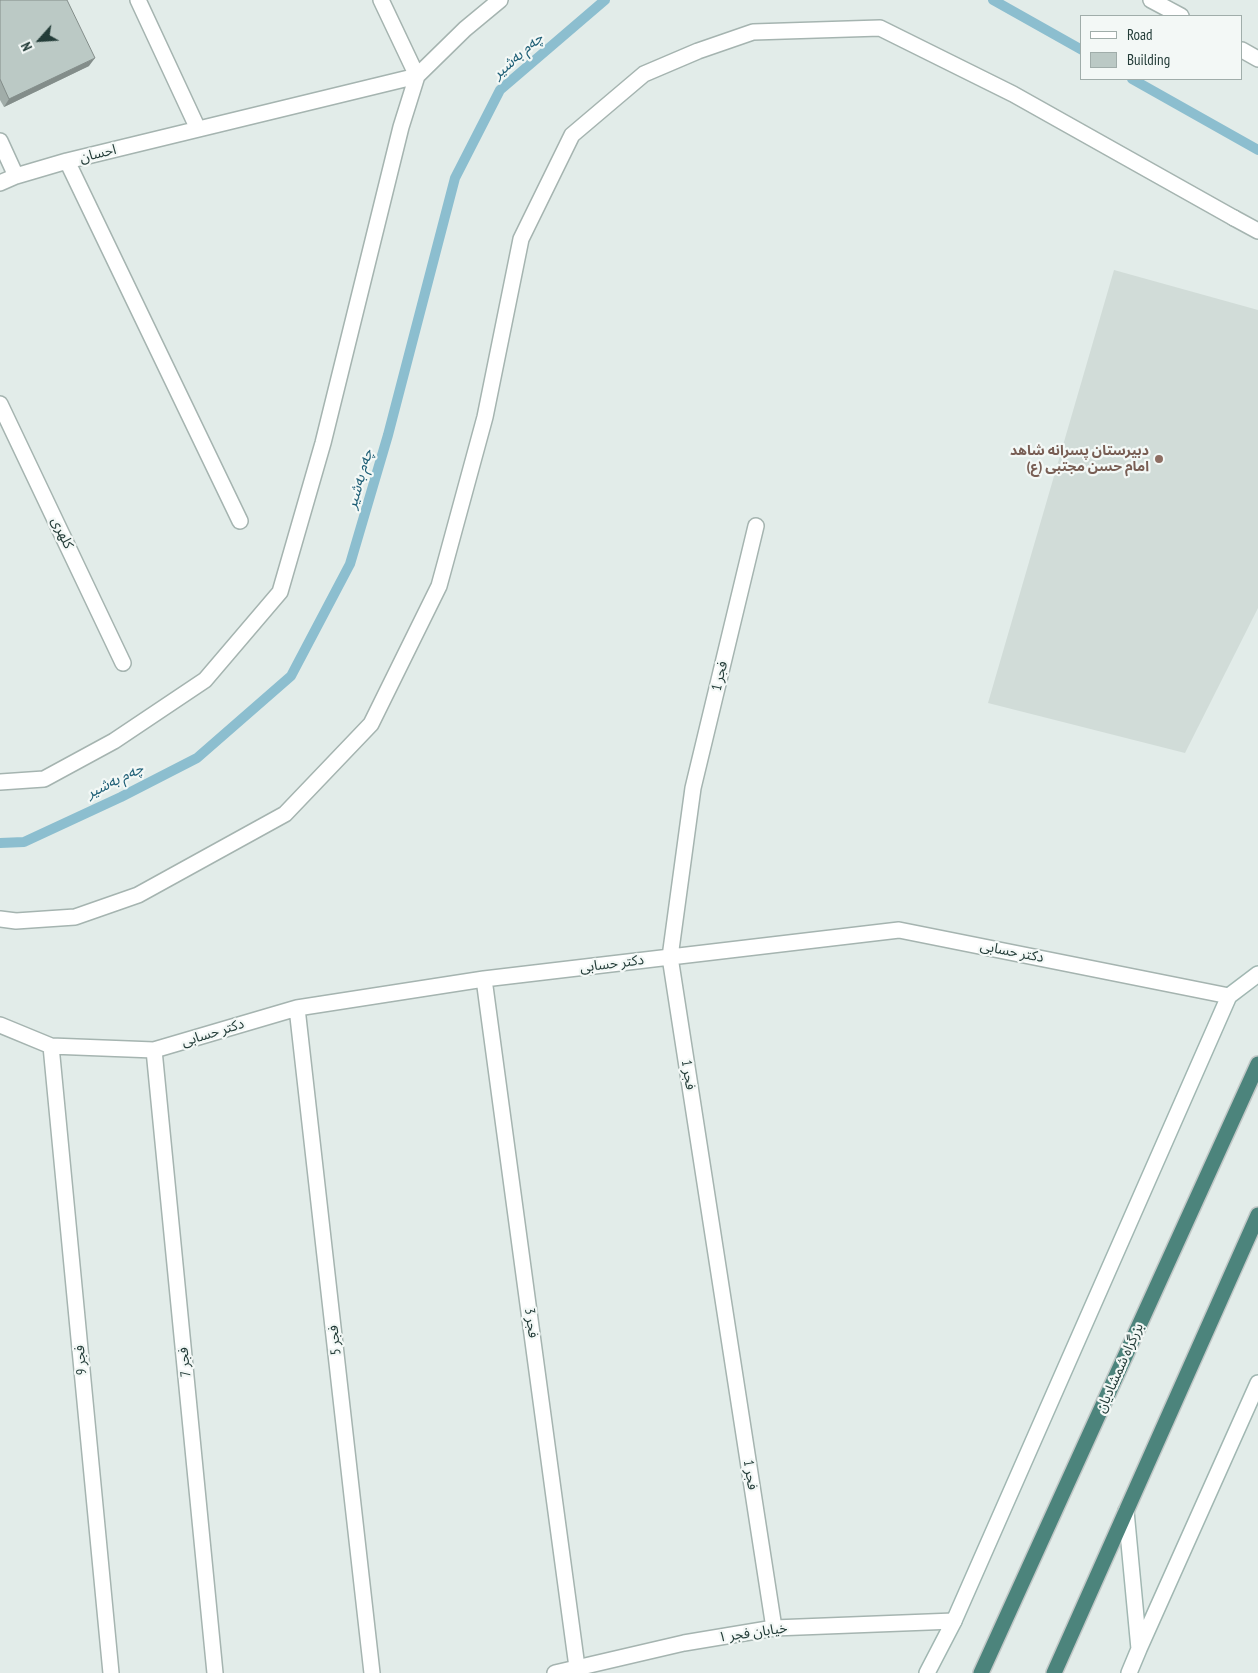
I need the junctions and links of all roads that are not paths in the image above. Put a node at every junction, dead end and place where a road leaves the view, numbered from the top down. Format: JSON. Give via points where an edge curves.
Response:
{"nodes":[{"id":1,"x":138,"y":0,"type":"edge"},
{"id":2,"x":381,"y":0,"type":"edge"},
{"id":3,"x":500,"y":0,"type":"edge"},
{"id":4,"x":1151,"y":0,"type":"edge"},
{"id":5,"x":1179,"y":15,"type":"edge"},
{"id":6,"x":1243,"y":50,"type":"edge"},
{"id":7,"x":1258,"y":58,"type":"edge"},
{"id":8,"x":417,"y":76,"type":"junction"},
{"id":9,"x":198,"y":129,"type":"junction"},
{"id":10,"x":0,"y":141,"type":"edge"},
{"id":11,"x":67,"y":161,"type":"junction"},
{"id":12,"x":16,"y":176,"type":"junction"},
{"id":13,"x":0,"y":183,"type":"edge"},
{"id":14,"x":1258,"y":231,"type":"edge"},
{"id":15,"x":0,"y":404,"type":"edge"},
{"id":16,"x":240,"y":521,"type":"dead end"},
{"id":17,"x":756,"y":526,"type":"dead end"},
{"id":18,"x":123,"y":663,"type":"dead end"},
{"id":19,"x":0,"y":782,"type":"edge"},
{"id":20,"x":0,"y":919,"type":"edge"},
{"id":21,"x":670,"y":957,"type":"junction"},
{"id":22,"x":1258,"y":974,"type":"edge"},
{"id":23,"x":484,"y":979,"type":"junction"},
{"id":24,"x":1229,"y":996,"type":"junction"},
{"id":25,"x":297,"y":1008,"type":"junction"},
{"id":26,"x":0,"y":1025,"type":"edge"},
{"id":27,"x":51,"y":1046,"type":"junction"},
{"id":28,"x":154,"y":1050,"type":"junction"},
{"id":29,"x":1258,"y":1064,"type":"edge"},
{"id":30,"x":1257,"y":1217,"type":"edge"},
{"id":31,"x":1258,"y":1383,"type":"edge"},
{"id":32,"x":1126,"y":1512,"type":"junction"},
{"id":33,"x":954,"y":1621,"type":"junction"},
{"id":34,"x":774,"y":1628,"type":"junction"},
{"id":35,"x":1139,"y":1649,"type":"junction"},
{"id":36,"x":577,"y":1667,"type":"junction"},
{"id":37,"x":111,"y":1673,"type":"edge"},
{"id":38,"x":215,"y":1673,"type":"edge"},
{"id":39,"x":372,"y":1673,"type":"edge"},
{"id":40,"x":555,"y":1673,"type":"edge"},
{"id":41,"x":926,"y":1673,"type":"edge"},
{"id":42,"x":981,"y":1673,"type":"edge"},
{"id":43,"x":1054,"y":1673,"type":"edge"},
{"id":44,"x":1129,"y":1673,"type":"edge"}],
"edges":[{"from":1,"to":9,"type":"street"},
{"from":2,"to":8,"type":"street"},
{"from":3,"to":8,"type":"street"},
{"from":4,"to":5,"type":"street"},
{"from":6,"to":7,"type":"street"},
{"from":8,"to":9,"type":"street","name":"احسان"},
{"from":8,"to":19,"type":"street","via":[[401,127],[323,443],[280,592],[205,680],[114,740],[44,778]]},
{"from":9,"to":11,"type":"street","name":"احسان"},
{"from":10,"to":12,"type":"street"},
{"from":11,"to":12,"type":"street","name":"احسان"},
{"from":11,"to":16,"type":"street"},
{"from":12,"to":13,"type":"street","name":"احسان"},
{"from":14,"to":20,"type":"street","via":[[1013,94],[880,28],[753,32],[644,74],[572,135],[521,239],[485,417],[439,586],[371,724],[285,814],[138,895],[74,917]]},
{"from":15,"to":18,"type":"street","name":"کلهری"},
{"from":17,"to":21,"type":"street","name":"فجر 1","via":[[693,788]]},
{"from":21,"to":23,"type":"street","name":"دکتر حسابی"},
{"from":21,"to":24,"type":"street","name":"دکتر حسابی","via":[[899,930]]},
{"from":21,"to":34,"type":"street","name":"فجر 1"},
{"from":22,"to":24,"type":"street"},
{"from":23,"to":25,"type":"street","name":"دکتر حسابی"},
{"from":23,"to":36,"type":"street","name":"فجر 3"},
{"from":24,"to":33,"type":"street"},
{"from":25,"to":28,"type":"street","name":"دکتر حسابی"},
{"from":25,"to":39,"type":"street","name":"فجر 5"},
{"from":26,"to":27,"type":"street","name":"دکتر حسابی"},
{"from":27,"to":28,"type":"street","name":"دکتر حسابی"},
{"from":27,"to":37,"type":"street","name":"فجر 9"},
{"from":28,"to":38,"type":"street","name":"فجر 7"},
{"from":29,"to":42,"type":"highway","name":"بزرگراه شمشادیان"},
{"from":30,"to":32,"type":"highway"},
{"from":31,"to":35,"type":"street"},
{"from":32,"to":35,"type":"street"},
{"from":32,"to":43,"type":"highway"},
{"from":33,"to":34,"type":"street","name":"خیابان فجر ۱"},
{"from":33,"to":41,"type":"street"},
{"from":34,"to":36,"type":"street","name":"خیابان فجر ۱","via":[[684,1643]]},
{"from":35,"to":44,"type":"street"},
{"from":36,"to":40,"type":"street","name":"خیابان فجر ۱"}]}
